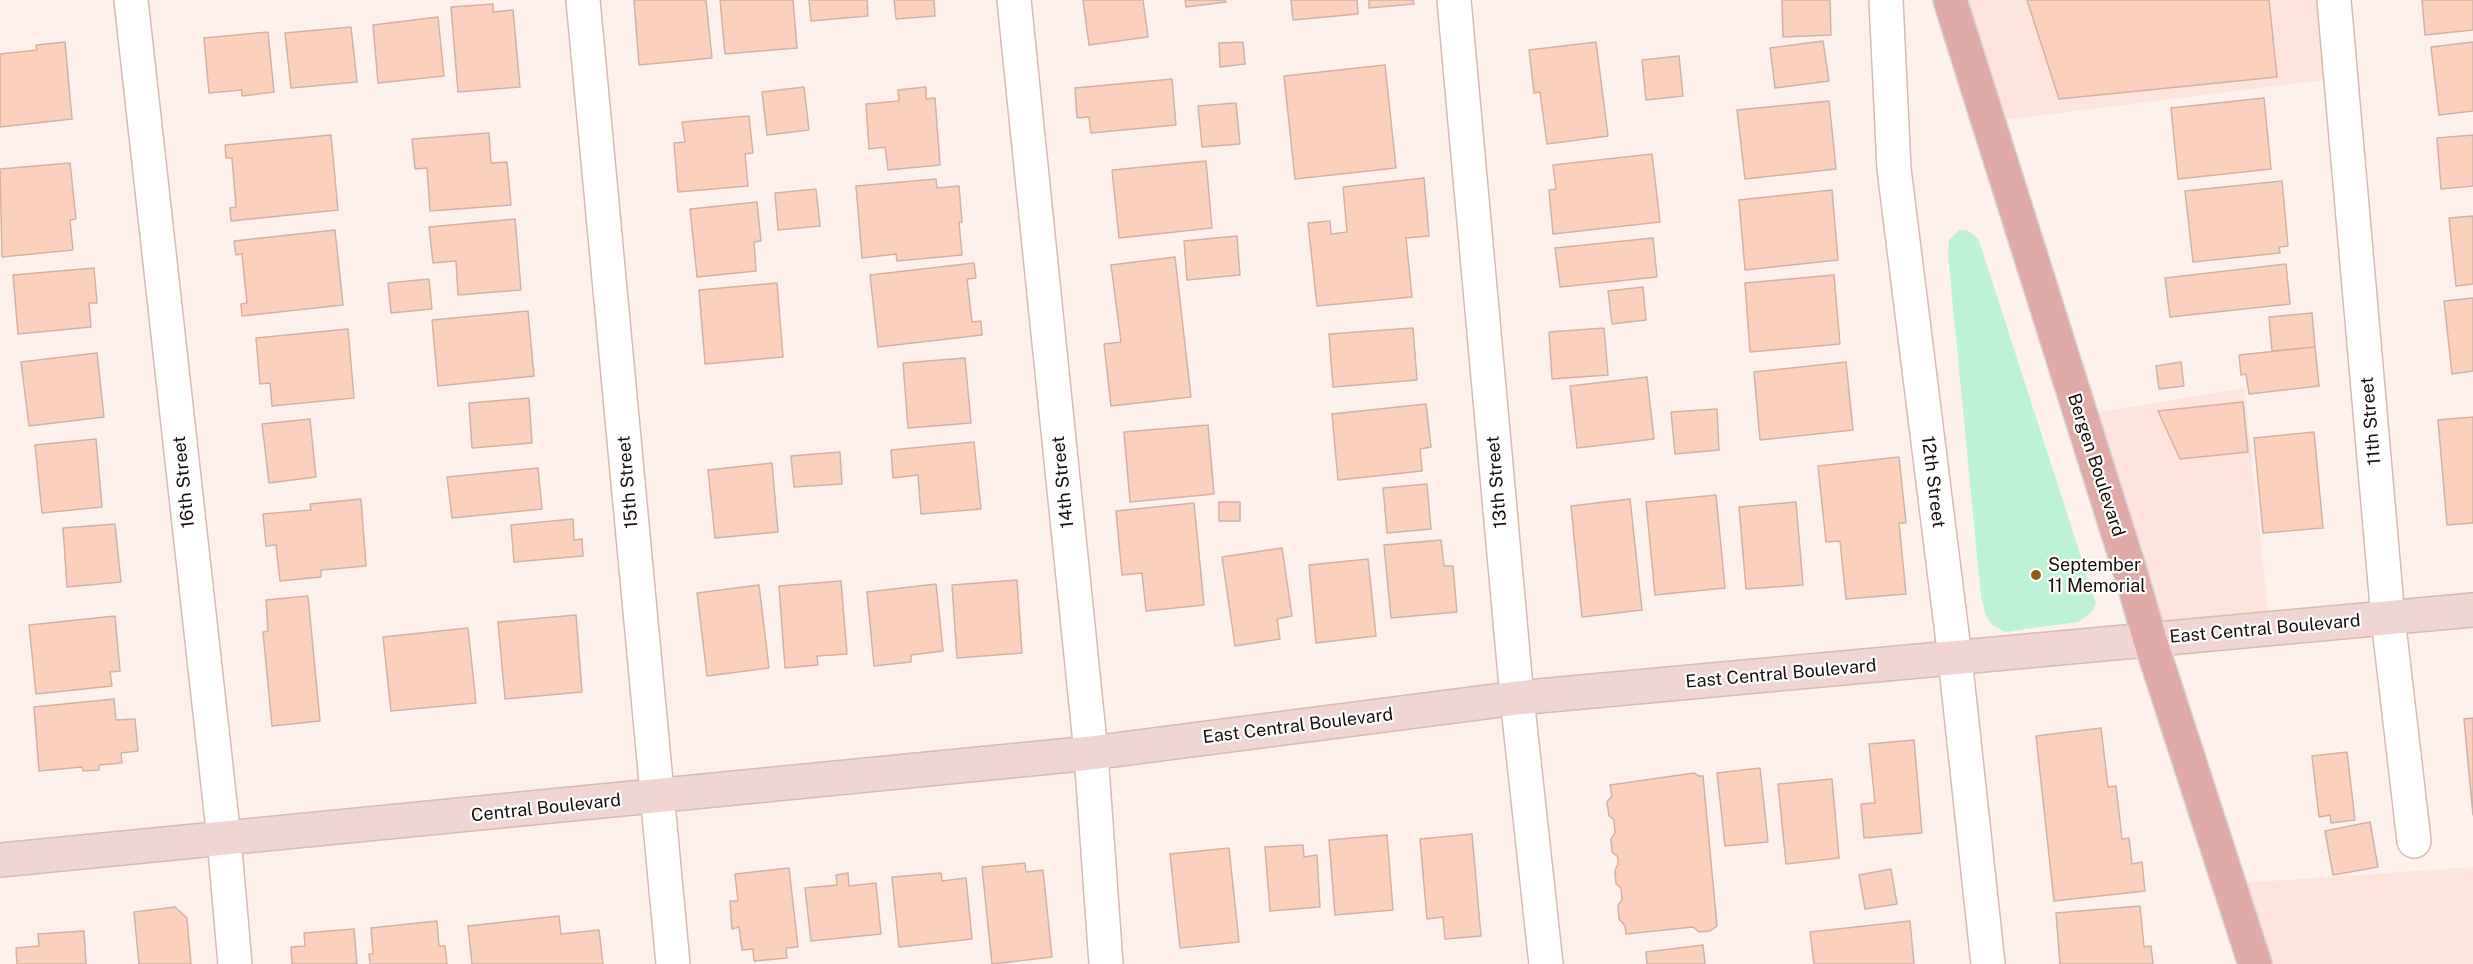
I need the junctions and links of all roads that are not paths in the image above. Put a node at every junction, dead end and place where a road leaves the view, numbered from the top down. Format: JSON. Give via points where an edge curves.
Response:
{"nodes":[{"id":1,"x":131,"y":0,"type":"edge"},
{"id":2,"x":583,"y":0,"type":"edge"},
{"id":3,"x":1014,"y":0,"type":"edge"},
{"id":4,"x":1454,"y":0,"type":"edge"},
{"id":5,"x":1886,"y":0,"type":"edge"},
{"id":6,"x":1950,"y":0,"type":"edge"},
{"id":7,"x":2334,"y":0,"type":"edge"},
{"id":8,"x":2473,"y":610,"type":"edge"},
{"id":9,"x":2388,"y":618,"type":"junction"},
{"id":10,"x":2150,"y":640,"type":"junction"},
{"id":11,"x":1955,"y":658,"type":"junction"},
{"id":12,"x":1517,"y":698,"type":"junction"},
{"id":13,"x":1091,"y":753,"type":"junction"},
{"id":14,"x":658,"y":797,"type":"junction"},
{"id":15,"x":224,"y":839,"type":"junction"},
{"id":16,"x":2414,"y":841,"type":"dead end"},
{"id":17,"x":0,"y":860,"type":"edge"},
{"id":18,"x":235,"y":964,"type":"edge"},
{"id":19,"x":673,"y":964,"type":"edge"},
{"id":20,"x":1106,"y":964,"type":"edge"},
{"id":21,"x":1546,"y":964,"type":"edge"},
{"id":22,"x":1988,"y":964,"type":"edge"},
{"id":23,"x":2255,"y":964,"type":"edge"}],
"edges":[{"from":1,"to":15,"type":"street","name":"16th Street"},
{"from":2,"to":14,"type":"street","name":"15th Street"},
{"from":3,"to":13,"type":"street","name":"14th Street"},
{"from":4,"to":12,"type":"street","name":"13th Street"},
{"from":5,"to":11,"type":"street","name":"12th Street","via":[[1894,170]]},
{"from":6,"to":10,"type":"main road","name":"Bergen Boulevard"},
{"from":7,"to":9,"type":"street","name":"11th Street"},
{"from":8,"to":9,"type":"main road","name":"East Central Boulevard"},
{"from":9,"to":10,"type":"main road","name":"East Central Boulevard"},
{"from":9,"to":16,"type":"street","name":"11th Street"},
{"from":10,"to":11,"type":"main road","name":"East Central Boulevard"},
{"from":10,"to":23,"type":"main road","name":"Bergen Boulevard"},
{"from":11,"to":12,"type":"main road","name":"East Central Boulevard"},
{"from":11,"to":22,"type":"street","name":"12th Street"},
{"from":12,"to":13,"type":"main road","name":"East Central Boulevard"},
{"from":12,"to":21,"type":"street","name":"13th Street"},
{"from":13,"to":14,"type":"main road","name":"Central Boulevard"},
{"from":13,"to":20,"type":"street","name":"14th Street"},
{"from":14,"to":15,"type":"main road","name":"Central Boulevard"},
{"from":14,"to":19,"type":"street","name":"15th Street"},
{"from":15,"to":17,"type":"main road","name":"Central Boulevard"},
{"from":15,"to":18,"type":"street","name":"16th Street"}]}
